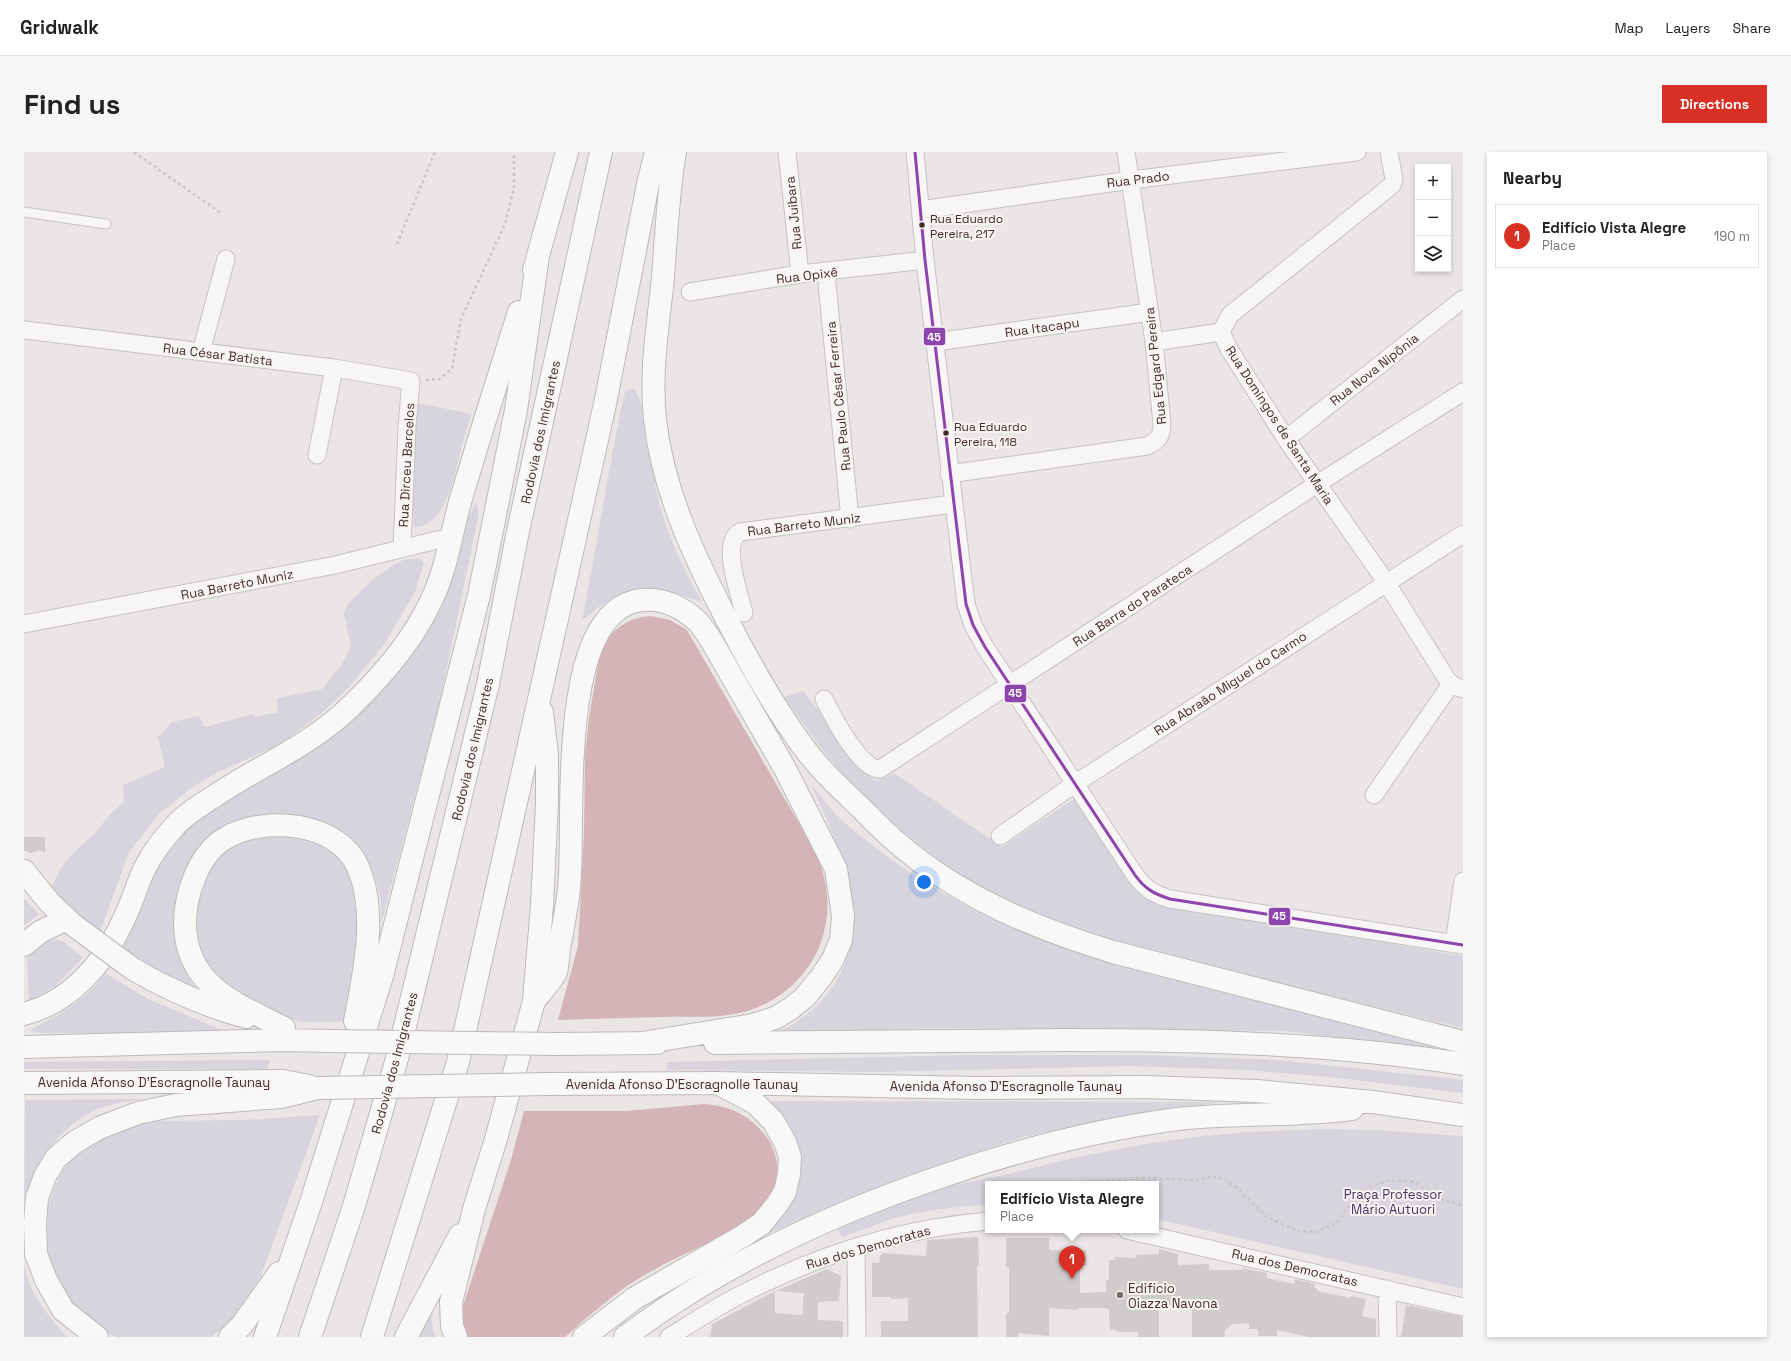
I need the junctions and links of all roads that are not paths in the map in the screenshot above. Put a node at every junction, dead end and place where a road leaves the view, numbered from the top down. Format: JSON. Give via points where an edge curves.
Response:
{"nodes":[{"id":1,"x":567,"y":152,"type":"edge"},
{"id":2,"x":601,"y":152,"type":"edge"},
{"id":3,"x":656,"y":152,"type":"edge"},
{"id":4,"x":675,"y":152,"type":"edge"},
{"id":5,"x":787,"y":152,"type":"edge"},
{"id":6,"x":915,"y":152,"type":"edge"},
{"id":7,"x":1126,"y":152,"type":"edge"},
{"id":8,"x":1357,"y":152,"type":"edge"},
{"id":9,"x":1389,"y":152,"type":"edge"},
{"id":10,"x":1131,"y":180,"type":"junction"},
{"id":11,"x":920,"y":210,"type":"junction"},
{"id":12,"x":24,"y":212,"type":"edge"},
{"id":13,"x":106,"y":224,"type":"dead end"},
{"id":14,"x":538,"y":256,"type":"junction"},
{"id":15,"x":226,"y":259,"type":"dead end"},
{"id":16,"x":925,"y":260,"type":"junction"},
{"id":17,"x":826,"y":272,"type":"junction"},
{"id":18,"x":800,"y":274,"type":"junction"},
{"id":19,"x":690,"y":292,"type":"dead end"},
{"id":20,"x":1463,"y":299,"type":"edge"},
{"id":21,"x":1150,"y":312,"type":"junction"},
{"id":22,"x":24,"y":330,"type":"edge"},
{"id":23,"x":1221,"y":332,"type":"junction"},
{"id":24,"x":935,"y":342,"type":"junction"},
{"id":25,"x":1154,"y":342,"type":"junction"},
{"id":26,"x":201,"y":352,"type":"junction"},
{"id":27,"x":334,"y":368,"type":"junction"},
{"id":28,"x":411,"y":381,"type":"joint"},
{"id":29,"x":1463,"y":392,"type":"edge"},
{"id":30,"x":1286,"y":439,"type":"junction"},
{"id":31,"x":317,"y":455,"type":"dead end"},
{"id":32,"x":949,"y":474,"type":"junction"},
{"id":33,"x":1317,"y":484,"type":"junction"},
{"id":34,"x":953,"y":504,"type":"junction"},
{"id":35,"x":850,"y":519,"type":"junction"},
{"id":36,"x":1463,"y":534,"type":"edge"},
{"id":37,"x":450,"y":538,"type":"junction"},
{"id":38,"x":402,"y":549,"type":"junction"},
{"id":39,"x":1386,"y":582,"type":"junction"},
{"id":40,"x":744,"y":613,"type":"dead end"},
{"id":41,"x":24,"y":624,"type":"edge"},
{"id":42,"x":1009,"y":685,"type":"junction"},
{"id":43,"x":1457,"y":686,"type":"edge"},
{"id":44,"x":540,"y":695,"type":"junction"},
{"id":45,"x":824,"y":699,"type":"dead end"},
{"id":46,"x":1076,"y":783,"type":"junction"},
{"id":47,"x":1374,"y":794,"type":"dead end"},
{"id":48,"x":1000,"y":836,"type":"dead end"},
{"id":49,"x":24,"y":871,"type":"edge"},
{"id":50,"x":1463,"y":881,"type":"edge"},
{"id":51,"x":69,"y":922,"type":"junction"},
{"id":52,"x":24,"y":945,"type":"edge"},
{"id":53,"x":1458,"y":945,"type":"edge"},
{"id":54,"x":534,"y":1001,"type":"junction"},
{"id":55,"x":24,"y":1014,"type":"edge"},
{"id":56,"x":287,"y":1033,"type":"junction"},
{"id":57,"x":1463,"y":1042,"type":"edge"},
{"id":58,"x":642,"y":1043,"type":"junction"},
{"id":59,"x":24,"y":1047,"type":"edge"},
{"id":60,"x":355,"y":1062,"type":"junction"},
{"id":61,"x":1463,"y":1064,"type":"edge"},
{"id":62,"x":24,"y":1083,"type":"edge"},
{"id":63,"x":717,"y":1083,"type":"junction"},
{"id":64,"x":282,"y":1089,"type":"junction"},
{"id":65,"x":1388,"y":1104,"type":"junction"},
{"id":66,"x":1463,"y":1115,"type":"edge"},
{"id":67,"x":311,"y":1202,"type":"junction"},
{"id":68,"x":474,"y":1209,"type":"junction"},
{"id":69,"x":985,"y":1221,"type":"edge"},
{"id":70,"x":1140,"y":1233,"type":"edge"},
{"id":71,"x":856,"y":1247,"type":"junction"},
{"id":72,"x":1387,"y":1289,"type":"junction"},
{"id":73,"x":1463,"y":1307,"type":"edge"},
{"id":74,"x":693,"y":1330,"type":"edge"},
{"id":75,"x":97,"y":1337,"type":"edge"},
{"id":76,"x":230,"y":1337,"type":"edge"},
{"id":77,"x":265,"y":1337,"type":"edge"},
{"id":78,"x":310,"y":1337,"type":"edge"},
{"id":79,"x":372,"y":1337,"type":"edge"},
{"id":80,"x":406,"y":1337,"type":"edge"},
{"id":81,"x":456,"y":1337,"type":"edge"},
{"id":82,"x":584,"y":1337,"type":"edge"},
{"id":83,"x":625,"y":1337,"type":"edge"},
{"id":84,"x":668,"y":1337,"type":"edge"},
{"id":85,"x":856,"y":1337,"type":"edge"},
{"id":86,"x":1388,"y":1337,"type":"edge"}],
"edges":[{"from":1,"to":14,"type":"highway"},
{"from":2,"to":78,"type":"highway","name":"Rodovia dos Imigrantes","via":[[517,536],[488,684],[398,1055],[354,1206]]},
{"from":3,"to":44,"type":"highway","via":[[605,404]]},
{"from":4,"to":57,"type":"highway","via":[[652,387],[666,476],[678,515],[703,572],[741,647],[771,700],[803,747],[827,776],[901,846],[966,892],[1020,919],[1062,936],[1114,952]]},
{"from":5,"to":18,"type":"street","name":"Rua Juibara"},
{"from":6,"to":11,"type":"street"},
{"from":7,"to":10,"type":"street","name":"Rua Edgard Pereira"},
{"from":8,"to":10,"type":"street","name":"Rua Prado"},
{"from":9,"to":23,"type":"street","name":"Rua Domingos de Santa Maria","via":[[1394,179],[1392,185],[1230,315]]},
{"from":10,"to":11,"type":"street","name":"Rua Prado"},
{"from":10,"to":21,"type":"street","name":"Rua Edgard Pereira"},
{"from":11,"to":16,"type":"street"},
{"from":12,"to":13,"type":"lane"},
{"from":14,"to":37,"type":"highway"},
{"from":14,"to":60,"type":"highway","via":[[516,410],[479,595],[382,976]]},
{"from":15,"to":26,"type":"street"},
{"from":16,"to":17,"type":"street","name":"Rua Opixê"},
{"from":16,"to":24,"type":"street"},
{"from":17,"to":18,"type":"street","name":"Rua Opixê"},
{"from":17,"to":35,"type":"street","name":"Rua Paulo César Ferreira"},
{"from":18,"to":19,"type":"street","name":"Rua Opixê"},
{"from":20,"to":30,"type":"street","name":"Rua Nova Nipônia"},
{"from":21,"to":24,"type":"street","name":"Rua Itacapu"},
{"from":21,"to":25,"type":"street","name":"Rua Edgard Pereira"},
{"from":22,"to":26,"type":"street","name":"Rua César Batista"},
{"from":23,"to":25,"type":"street"},
{"from":23,"to":30,"type":"street","name":"Rua Domingos de Santa Maria"},
{"from":24,"to":32,"type":"street"},
{"from":25,"to":32,"type":"street","name":"Rua Edgard Pereira","via":[[1162,424],[1160,438],[1155,442],[1147,446]]},
{"from":26,"to":27,"type":"street","name":"Rua César Batista"},
{"from":27,"to":28,"type":"street","name":"Rua César Batista"},
{"from":27,"to":31,"type":"street"},
{"from":28,"to":38,"type":"street","name":"Rua Dirceu Barcelos"},
{"from":29,"to":33,"type":"street","name":"Rua Barra do Parateca"},
{"from":30,"to":33,"type":"street","name":"Rua Domingos de Santa Maria"},
{"from":32,"to":34,"type":"street"},
{"from":33,"to":39,"type":"street","name":"Rua Domingos de Santa Maria"},
{"from":33,"to":42,"type":"street","name":"Rua Barra do Parateca"},
{"from":34,"to":35,"type":"street","name":"Rua Barreto Muniz"},
{"from":34,"to":42,"type":"street","via":[[966,604],[973,625]]},
{"from":35,"to":40,"type":"street","name":"Rua Barreto Muniz","via":[[746,530],[736,534],[731,544],[731,560]]},
{"from":36,"to":39,"type":"street","name":"Rua Abraão Miguel do Carmo"},
{"from":37,"to":38,"type":"street","name":"Rua Barreto Muniz"},
{"from":37,"to":55,"type":"highway","via":[[431,602],[404,645],[352,706],[321,731],[289,752],[248,773],[192,810],[175,825],[148,862],[119,930],[93,969],[58,1001]]},
{"from":38,"to":41,"type":"street","name":"Rua Barreto Muniz","via":[[335,565]]},
{"from":39,"to":43,"type":"street","name":"Rua Domingos de Santa Maria"},
{"from":39,"to":46,"type":"street","name":"Rua Abraão Miguel do Carmo"},
{"from":42,"to":45,"type":"street","name":"Rua Barra do Parateca","via":[[883,768],[876,770],[864,761],[837,725]]},
{"from":42,"to":46,"type":"street"},
{"from":43,"to":47,"type":"street"},
{"from":44,"to":54,"type":"highway","via":[[547,755],[547,782],[542,905]]},
{"from":44,"to":79,"type":"highway","via":[[458,1062]]},
{"from":46,"to":48,"type":"street","name":"Rua Abraão Miguel do Carmo"},
{"from":46,"to":53,"type":"street","via":[[1135,875],[1147,890],[1156,895]]},
{"from":49,"to":51,"type":"highway"},
{"from":50,"to":53,"type":"street"},
{"from":51,"to":52,"type":"highway","via":[[40,932]]},
{"from":51,"to":56,"type":"highway","bridge":true,"via":[[133,969],[168,989]]},
{"from":54,"to":58,"type":"highway","via":[[556,972],[569,888],[574,720],[591,645],[601,626],[616,609],[632,601],[652,599],[674,605],[695,619],[711,640],[784,767],[836,868],[843,916],[841,940],[833,959],[805,997],[790,1009],[775,1018],[753,1025]]},
{"from":54,"to":68,"type":"highway"},
{"from":56,"to":58,"type":"highway","bridge":true,"via":[[332,1041]]},
{"from":56,"to":59,"type":"highway"},
{"from":56,"to":60,"type":"highway","via":[[238,1004],[209,983],[198,970],[189,952],[184,925],[186,900],[200,865],[210,852],[224,839],[239,832],[283,824],[307,828],[330,838],[345,849],[358,866],[366,894],[368,926],[364,975],[353,1032]]},
{"from":58,"to":61,"type":"highway","via":[[1012,1040],[1222,1042],[1362,1052]]},
{"from":60,"to":67,"type":"highway"},
{"from":62,"to":64,"type":"highway","name":"Avenida Afonso D'Escragnolle Taunay"},
{"from":63,"to":64,"type":"highway","name":"Avenida Afonso D'Escragnolle Taunay","bridge":true},
{"from":63,"to":65,"type":"highway","name":"Avenida Afonso D'Escragnolle Taunay","via":[[976,1088],[1146,1087],[1257,1091]]},
{"from":63,"to":82,"type":"highway","via":[[755,1103],[773,1120],[790,1156],[785,1192],[761,1224],[635,1298]]},
{"from":64,"to":75,"type":"highway","via":[[138,1113],[99,1128],[75,1142],[56,1158],[45,1176],[37,1198],[36,1254],[46,1280],[63,1310]]},
{"from":65,"to":66,"type":"highway","name":"Avenida Afonso D'Escragnolle Taunay"},
{"from":65,"to":83,"type":"highway","via":[[1316,1113],[1214,1115],[1170,1120],[1074,1137],[992,1159],[902,1190],[778,1244],[713,1279]]},
{"from":67,"to":76,"type":"highway","via":[[298,1216],[279,1273],[242,1325]]},
{"from":67,"to":77,"type":"highway"},
{"from":68,"to":80,"type":"highway"},
{"from":68,"to":81,"type":"highway","via":[[451,1302],[452,1326]]},
{"from":69,"to":71,"type":"street","name":"Rua dos Democratas","via":[[923,1229]]},
{"from":70,"to":72,"type":"street","name":"Rua dos Democratas"},
{"from":71,"to":74,"type":"street","name":"Rua dos Democratas","via":[[797,1268],[749,1290]]},
{"from":71,"to":85,"type":"street"},
{"from":72,"to":73,"type":"street","name":"Rua dos Democratas"},
{"from":72,"to":86,"type":"street"},
{"from":74,"to":84,"type":"street","name":"Rua dos Democratas"}]}
